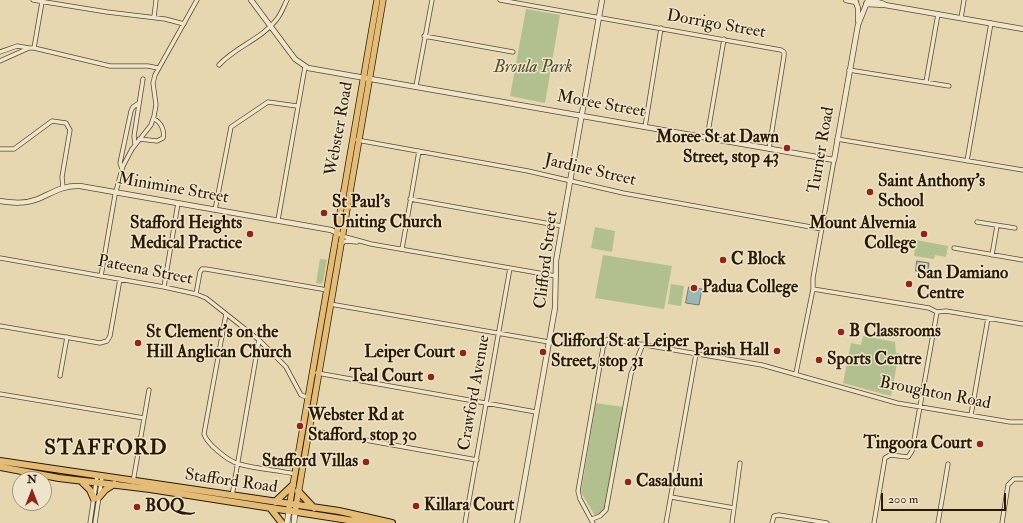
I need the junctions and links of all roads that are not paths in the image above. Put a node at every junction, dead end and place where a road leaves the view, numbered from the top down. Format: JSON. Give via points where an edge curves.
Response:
{"nodes":[{"id":1,"x":33,"y":0,"type":"edge"},
{"id":2,"x":156,"y":0,"type":"edge"},
{"id":3,"x":197,"y":0,"type":"edge"},
{"id":4,"x":251,"y":0,"type":"edge"},
{"id":5,"x":287,"y":0,"type":"edge"},
{"id":6,"x":377,"y":0,"type":"edge"},
{"id":7,"x":383,"y":0,"type":"edge"},
{"id":8,"x":432,"y":0,"type":"edge"},
{"id":9,"x":500,"y":0,"type":"edge"},
{"id":10,"x":602,"y":0,"type":"edge"},
{"id":11,"x":846,"y":0,"type":"edge"},
{"id":12,"x":871,"y":0,"type":"edge"},
{"id":13,"x":964,"y":0,"type":"edge"},
{"id":14,"x":42,"y":2,"type":"junction"},
{"id":15,"x":57,"y":2,"type":"edge"},
{"id":16,"x":856,"y":2,"type":"edge"},
{"id":17,"x":866,"y":4,"type":"edge"},
{"id":18,"x":885,"y":5,"type":"junction"},
{"id":19,"x":938,"y":14,"type":"junction"},
{"id":20,"x":154,"y":17,"type":"junction"},
{"id":21,"x":599,"y":17,"type":"junction"},
{"id":22,"x":961,"y":18,"type":"junction"},
{"id":23,"x":991,"y":23,"type":"junction"},
{"id":24,"x":184,"y":24,"type":"junction"},
{"id":25,"x":271,"y":25,"type":"junction"},
{"id":26,"x":858,"y":25,"type":"junction"},
{"id":27,"x":661,"y":28,"type":"junction"},
{"id":28,"x":1023,"y":29,"type":"edge"},
{"id":29,"x":424,"y":36,"type":"junction"},
{"id":30,"x":724,"y":39,"type":"junction"},
{"id":31,"x":29,"y":48,"type":"junction"},
{"id":32,"x":34,"y":48,"type":"junction"},
{"id":33,"x":0,"y":52,"type":"edge"},
{"id":34,"x":513,"y":52,"type":"dead end"},
{"id":35,"x":0,"y":61,"type":"edge"},
{"id":36,"x":219,"y":65,"type":"dead end"},
{"id":37,"x":305,"y":67,"type":"junction"},
{"id":38,"x":158,"y":68,"type":"junction"},
{"id":39,"x":849,"y":70,"type":"junction"},
{"id":40,"x":366,"y":78,"type":"junction"},
{"id":41,"x":143,"y":79,"type":"dead end"},
{"id":42,"x":926,"y":82,"type":"junction"},
{"id":43,"x":416,"y":86,"type":"junction"},
{"id":44,"x":949,"y":86,"type":"dead end"},
{"id":45,"x":139,"y":104,"type":"junction"},
{"id":46,"x":298,"y":106,"type":"junction"},
{"id":47,"x":582,"y":115,"type":"junction"},
{"id":48,"x":154,"y":119,"type":"junction"},
{"id":49,"x":645,"y":127,"type":"junction"},
{"id":50,"x":707,"y":138,"type":"junction"},
{"id":51,"x":140,"y":139,"type":"junction"},
{"id":52,"x":355,"y":140,"type":"junction"},
{"id":53,"x":837,"y":140,"type":"junction"},
{"id":54,"x":135,"y":144,"type":"junction"},
{"id":55,"x":0,"y":148,"type":"edge"},
{"id":56,"x":769,"y":149,"type":"junction"},
{"id":57,"x":419,"y":151,"type":"junction"},
{"id":58,"x":834,"y":160,"type":"junction"},
{"id":59,"x":967,"y":161,"type":"junction"},
{"id":60,"x":122,"y":169,"type":"junction"},
{"id":61,"x":1023,"y":170,"type":"edge"},
{"id":62,"x":571,"y":181,"type":"junction"},
{"id":63,"x":63,"y":188,"type":"junction"},
{"id":64,"x":116,"y":192,"type":"junction"},
{"id":65,"x":410,"y":199,"type":"junction"},
{"id":66,"x":0,"y":201,"type":"edge"},
{"id":67,"x":178,"y":203,"type":"junction"},
{"id":68,"x":216,"y":210,"type":"junction"},
{"id":69,"x":278,"y":220,"type":"junction"},
{"id":70,"x":977,"y":222,"type":"dead end"},
{"id":71,"x":562,"y":226,"type":"junction"},
{"id":72,"x":997,"y":226,"type":"junction"},
{"id":73,"x":822,"y":228,"type":"junction"},
{"id":74,"x":1016,"y":228,"type":"dead end"},
{"id":75,"x":336,"y":232,"type":"junction"},
{"id":76,"x":342,"y":236,"type":"junction"},
{"id":77,"x":360,"y":242,"type":"junction"},
{"id":78,"x":340,"y":244,"type":"junction"},
{"id":79,"x":954,"y":248,"type":"dead end"},
{"id":80,"x":402,"y":249,"type":"junction"},
{"id":81,"x":992,"y":255,"type":"junction"},
{"id":82,"x":0,"y":258,"type":"edge"},
{"id":83,"x":1023,"y":260,"type":"edge"},
{"id":84,"x":510,"y":268,"type":"junction"},
{"id":85,"x":101,"y":276,"type":"junction"},
{"id":86,"x":556,"y":276,"type":"junction"},
{"id":87,"x":120,"y":279,"type":"junction"},
{"id":88,"x":164,"y":287,"type":"junction"},
{"id":89,"x":813,"y":289,"type":"junction"},
{"id":90,"x":327,"y":290,"type":"junction"},
{"id":91,"x":196,"y":294,"type":"junction"},
{"id":92,"x":330,"y":304,"type":"junction"},
{"id":93,"x":937,"y":312,"type":"junction"},
{"id":94,"x":226,"y":314,"type":"junction"},
{"id":95,"x":988,"y":318,"type":"junction"},
{"id":96,"x":1023,"y":324,"type":"edge"},
{"id":97,"x":0,"y":326,"type":"edge"},
{"id":98,"x":499,"y":333,"type":"junction"},
{"id":99,"x":67,"y":337,"type":"junction"},
{"id":100,"x":260,"y":340,"type":"junction"},
{"id":101,"x":549,"y":342,"type":"junction"},
{"id":102,"x":643,"y":344,"type":"junction"},
{"id":103,"x":696,"y":354,"type":"junction"},
{"id":104,"x":315,"y":373,"type":"junction"},
{"id":105,"x":796,"y":373,"type":"junction"},
{"id":106,"x":60,"y":376,"type":"dead end"},
{"id":107,"x":149,"y":390,"type":"dead end"},
{"id":108,"x":0,"y":394,"type":"edge"},
{"id":109,"x":311,"y":399,"type":"junction"},
{"id":110,"x":486,"y":403,"type":"junction"},
{"id":111,"x":920,"y":406,"type":"junction"},
{"id":112,"x":536,"y":412,"type":"junction"},
{"id":113,"x":971,"y":415,"type":"junction"},
{"id":114,"x":144,"y":418,"type":"junction"},
{"id":115,"x":1023,"y":422,"type":"edge"},
{"id":116,"x":309,"y":430,"type":"junction"},
{"id":117,"x":477,"y":460,"type":"junction"},
{"id":118,"x":0,"y":461,"type":"edge"},
{"id":119,"x":740,"y":463,"type":"dead end"},
{"id":120,"x":237,"y":464,"type":"junction"},
{"id":121,"x":948,"y":464,"type":"dead end"},
{"id":122,"x":0,"y":467,"type":"edge"},
{"id":123,"x":295,"y":474,"type":"junction"},
{"id":124,"x":1023,"y":479,"type":"edge"},
{"id":125,"x":99,"y":480,"type":"junction"},
{"id":126,"x":81,"y":481,"type":"junction"},
{"id":127,"x":133,"y":482,"type":"junction"},
{"id":128,"x":114,"y":484,"type":"junction"},
{"id":129,"x":293,"y":484,"type":"junction"},
{"id":130,"x":298,"y":491,"type":"junction"},
{"id":131,"x":232,"y":496,"type":"junction"},
{"id":132,"x":671,"y":497,"type":"junction"},
{"id":133,"x":97,"y":498,"type":"junction"},
{"id":134,"x":273,"y":506,"type":"junction"},
{"id":135,"x":292,"y":508,"type":"junction"},
{"id":136,"x":314,"y":508,"type":"junction"},
{"id":137,"x":734,"y":508,"type":"junction"},
{"id":138,"x":593,"y":521,"type":"edge"},
{"id":139,"x":389,"y":522,"type":"edge"},
{"id":140,"x":90,"y":523,"type":"edge"},
{"id":141,"x":95,"y":523,"type":"edge"},
{"id":142,"x":282,"y":523,"type":"edge"},
{"id":143,"x":287,"y":523,"type":"edge"},
{"id":144,"x":294,"y":523,"type":"edge"},
{"id":145,"x":465,"y":523,"type":"edge"},
{"id":146,"x":517,"y":523,"type":"edge"},
{"id":147,"x":666,"y":523,"type":"edge"},
{"id":148,"x":732,"y":523,"type":"edge"},
{"id":149,"x":772,"y":523,"type":"edge"},
{"id":150,"x":827,"y":523,"type":"edge"},
{"id":151,"x":874,"y":523,"type":"edge"},
{"id":152,"x":938,"y":523,"type":"edge"},
{"id":153,"x":1002,"y":523,"type":"edge"}],
"edges":[{"from":1,"to":14,"type":"street"},
{"from":2,"to":20,"type":"street"},
{"from":3,"to":24,"type":"street"},
{"from":4,"to":25,"type":"street"},
{"from":5,"to":25,"type":"street","via":[[279,17]]},
{"from":6,"to":40,"type":"main road","name":"Webster Road"},
{"from":7,"to":40,"type":"main road","name":"Webster Road"},
{"from":8,"to":29,"type":"street"},
{"from":9,"to":21,"type":"street","name":"Dorrigo Street"},
{"from":10,"to":21,"type":"street","name":"Clifford Street"},
{"from":11,"to":16,"type":"street"},
{"from":12,"to":18,"type":"street"},
{"from":13,"to":22,"type":"street"},
{"from":14,"to":15,"type":"street"},
{"from":14,"to":32,"type":"street"},
{"from":15,"to":20,"type":"street","via":[[112,13]]},
{"from":16,"to":17,"type":"street"},
{"from":16,"to":26,"type":"street","name":"Turner Road"},
{"from":17,"to":18,"type":"street"},
{"from":17,"to":26,"type":"street","name":"Turner Road"},
{"from":18,"to":19,"type":"street"},
{"from":19,"to":22,"type":"street"},
{"from":19,"to":42,"type":"street"},
{"from":20,"to":24,"type":"street"},
{"from":21,"to":27,"type":"street","name":"Dorrigo Street"},
{"from":21,"to":47,"type":"street","name":"Clifford Street"},
{"from":22,"to":23,"type":"street"},
{"from":23,"to":28,"type":"street"},
{"from":23,"to":59,"type":"street"},
{"from":24,"to":38,"type":"street"},
{"from":25,"to":36,"type":"street","via":[[230,54]]},
{"from":25,"to":37,"type":"street","via":[[296,60]]},
{"from":26,"to":39,"type":"street","name":"Turner Road"},
{"from":27,"to":30,"type":"street","name":"Dorrigo Street"},
{"from":27,"to":49,"type":"street"},
{"from":29,"to":34,"type":"street"},
{"from":29,"to":43,"type":"street"},
{"from":30,"to":50,"type":"street"},
{"from":30,"to":56,"type":"street","name":"Dorrigo Street","via":[[784,52]]},
{"from":31,"to":32,"type":"street"},
{"from":31,"to":33,"type":"street","via":[[20,45]]},
{"from":31,"to":35,"type":"street"},
{"from":32,"to":38,"type":"street","via":[[110,66]]},
{"from":37,"to":40,"type":"street","name":"Moree Street"},
{"from":37,"to":46,"type":"street"},
{"from":38,"to":48,"type":"street","via":[[154,81]]},
{"from":39,"to":42,"type":"street"},
{"from":39,"to":53,"type":"street","name":"Turner Road"},
{"from":40,"to":43,"type":"street","name":"Moree Street"},
{"from":40,"to":52,"type":"main road","name":"Webster Road"},
{"from":41,"to":45,"type":"street"},
{"from":42,"to":44,"type":"street"},
{"from":43,"to":47,"type":"street","name":"Moree Street"},
{"from":45,"to":54,"type":"street"},
{"from":45,"to":60,"type":"street","via":[[131,109],[120,163]]},
{"from":46,"to":68,"type":"street","via":[[269,101],[231,127]]},
{"from":46,"to":69,"type":"street"},
{"from":47,"to":49,"type":"street","name":"Moree Street"},
{"from":47,"to":62,"type":"street","name":"Clifford Street"},
{"from":48,"to":51,"type":"street"},
{"from":48,"to":51,"type":"street","via":[[160,124],[162,138],[157,141]]},
{"from":49,"to":50,"type":"street","name":"Moree Street"},
{"from":50,"to":56,"type":"street","name":"Moree Street"},
{"from":51,"to":54,"type":"street"},
{"from":52,"to":57,"type":"street","name":"Jardine Street"},
{"from":52,"to":75,"type":"main road","name":"Webster Road"},
{"from":52,"to":76,"type":"main road","name":"Webster Road"},
{"from":53,"to":58,"type":"street","name":"Turner Road"},
{"from":53,"to":59,"type":"street"},
{"from":54,"to":60,"type":"street"},
{"from":55,"to":63,"type":"street","via":[[14,149],[52,121],[66,122],[70,130],[62,177]]},
{"from":56,"to":58,"type":"street","name":"Moree Street"},
{"from":57,"to":62,"type":"street","name":"Jardine Street"},
{"from":57,"to":65,"type":"street"},
{"from":58,"to":73,"type":"street","name":"Turner Road"},
{"from":59,"to":61,"type":"street"},
{"from":60,"to":64,"type":"street"},
{"from":62,"to":71,"type":"street","name":"Clifford Street"},
{"from":62,"to":73,"type":"street","name":"Jardine Street","via":[[623,193]]},
{"from":63,"to":64,"type":"street","name":"Minimine Street","via":[[84,187]]},
{"from":63,"to":66,"type":"street","name":"Minimine Street","via":[[29,202]]},
{"from":64,"to":67,"type":"street","name":"Minimine Street"},
{"from":64,"to":85,"type":"street"},
{"from":65,"to":71,"type":"street"},
{"from":65,"to":80,"type":"street"},
{"from":67,"to":68,"type":"street","name":"Minimine Street"},
{"from":67,"to":88,"type":"street"},
{"from":68,"to":69,"type":"street","name":"Minimine Street"},
{"from":69,"to":75,"type":"street","name":"Minimine Street"},
{"from":70,"to":72,"type":"street"},
{"from":71,"to":86,"type":"street","name":"Clifford Street"},
{"from":72,"to":74,"type":"street"},
{"from":72,"to":81,"type":"street"},
{"from":73,"to":89,"type":"street","name":"Turner Road"},
{"from":75,"to":76,"type":"street","name":"Minimine Street"},
{"from":75,"to":90,"type":"main road","name":"Webster Road"},
{"from":76,"to":77,"type":"street"},
{"from":76,"to":78,"type":"main road","name":"Webster Road"},
{"from":77,"to":78,"type":"street","via":[[346,241]]},
{"from":77,"to":80,"type":"street"},
{"from":78,"to":92,"type":"main road","name":"Webster Road"},
{"from":79,"to":81,"type":"street"},
{"from":80,"to":84,"type":"street"},
{"from":81,"to":83,"type":"street"},
{"from":82,"to":85,"type":"street","name":"Pateena Street"},
{"from":84,"to":86,"type":"street"},
{"from":84,"to":98,"type":"street","name":"Crawford Avenue"},
{"from":85,"to":87,"type":"street","name":"Pateena Street"},
{"from":86,"to":101,"type":"street","name":"Clifford Street","via":[[556,300]]},
{"from":87,"to":88,"type":"street","name":"Pateena Street"},
{"from":87,"to":99,"type":"street","via":[[107,341],[100,343]]},
{"from":88,"to":91,"type":"street","name":"Pateena Street"},
{"from":89,"to":93,"type":"street","via":[[929,308]]},
{"from":89,"to":105,"type":"street","name":"Turner Road"},
{"from":90,"to":91,"type":"street","via":[[202,269]]},
{"from":90,"to":104,"type":"main road","name":"Webster Road"},
{"from":91,"to":94,"type":"street","name":"Pateena Street","via":[[206,298]]},
{"from":92,"to":98,"type":"street"},
{"from":92,"to":104,"type":"main road","name":"Webster Road"},
{"from":93,"to":95,"type":"street","via":[[942,310]]},
{"from":93,"to":111,"type":"street"},
{"from":94,"to":100,"type":"street","name":"Pateena Street"},
{"from":94,"to":120,"type":"street","via":[[204,434],[210,445]]},
{"from":95,"to":96,"type":"street"},
{"from":95,"to":113,"type":"street"},
{"from":97,"to":99,"type":"street"},
{"from":98,"to":101,"type":"street"},
{"from":98,"to":110,"type":"street","name":"Crawford Avenue"},
{"from":99,"to":106,"type":"street"},
{"from":100,"to":109,"type":"street","name":"Pateena Street","via":[[286,367],[301,396]]},
{"from":100,"to":120,"type":"street"},
{"from":101,"to":112,"type":"street","name":"Clifford Street"},
{"from":102,"to":103,"type":"street","name":"Broughton Road"},
{"from":102,"to":138,"type":"street","via":[[631,374],[608,506],[603,514]]},
{"from":102,"to":138,"type":"street","name":"Broughton Road","via":[[612,338],[606,340],[603,348],[578,491]]},
{"from":103,"to":105,"type":"street","name":"Broughton Road","via":[[762,364]]},
{"from":103,"to":132,"type":"street"},
{"from":104,"to":109,"type":"main road","name":"Webster Road"},
{"from":104,"to":110,"type":"street"},
{"from":105,"to":111,"type":"street","name":"Broughton Road","via":[[890,401]]},
{"from":107,"to":114,"type":"street"},
{"from":108,"to":114,"type":"street"},
{"from":109,"to":116,"type":"main road","name":"Webster Road"},
{"from":109,"to":123,"type":"main road","name":"Webster Road"},
{"from":110,"to":112,"type":"street"},
{"from":110,"to":117,"type":"street","name":"Crawford Avenue"},
{"from":111,"to":113,"type":"street","name":"Broughton Road"},
{"from":111,"to":151,"type":"street","via":[[910,455],[906,458],[892,455],[886,457]]},
{"from":112,"to":146,"type":"street","name":"Clifford Street"},
{"from":113,"to":115,"type":"street","name":"Broughton Road"},
{"from":114,"to":127,"type":"street"},
{"from":116,"to":117,"type":"street"},
{"from":116,"to":130,"type":"main road","name":"Webster Road"},
{"from":117,"to":145,"type":"street","name":"Crawford Avenue"},
{"from":118,"to":125,"type":"highway","name":"Stafford Road"},
{"from":119,"to":137,"type":"street"},
{"from":120,"to":123,"type":"street"},
{"from":120,"to":131,"type":"street"},
{"from":121,"to":152,"type":"street"},
{"from":122,"to":126,"type":"highway","name":"Stafford Road"},
{"from":123,"to":129,"type":"main road","name":"Webster Road"},
{"from":124,"to":153,"type":"street","via":[[1012,479],[1008,486]]},
{"from":125,"to":126,"type":"highway","name":"Stafford Road"},
{"from":125,"to":127,"type":"highway","name":"Stafford Road"},
{"from":125,"to":128,"type":"highway","name":"Stafford Road"},
{"from":125,"to":133,"type":"street"},
{"from":126,"to":133,"type":"highway"},
{"from":127,"to":131,"type":"highway","name":"Stafford Road"},
{"from":128,"to":133,"type":"highway"},
{"from":128,"to":134,"type":"highway","name":"Stafford Road"},
{"from":129,"to":134,"type":"highway"},
{"from":129,"to":135,"type":"main road","name":"Webster Road"},
{"from":130,"to":135,"type":"main road","name":"Webster Road"},
{"from":130,"to":136,"type":"highway"},
{"from":131,"to":134,"type":"highway","name":"Stafford Road"},
{"from":132,"to":137,"type":"street"},
{"from":132,"to":147,"type":"street"},
{"from":133,"to":140,"type":"street"},
{"from":133,"to":141,"type":"street"},
{"from":134,"to":135,"type":"highway","name":"Stafford Road"},
{"from":134,"to":142,"type":"highway"},
{"from":135,"to":136,"type":"highway","name":"Stafford Road"},
{"from":135,"to":139,"type":"highway","name":"Stafford Road","via":[[367,522]]},
{"from":135,"to":143,"type":"main road","name":"Webster Road"},
{"from":135,"to":144,"type":"main road","name":"Webster Road"},
{"from":136,"to":139,"type":"highway","name":"Stafford Road","via":[[368,516]]},
{"from":137,"to":148,"type":"street"},
{"from":149,"to":150,"type":"street","via":[[774,516],[779,515]]}]}
